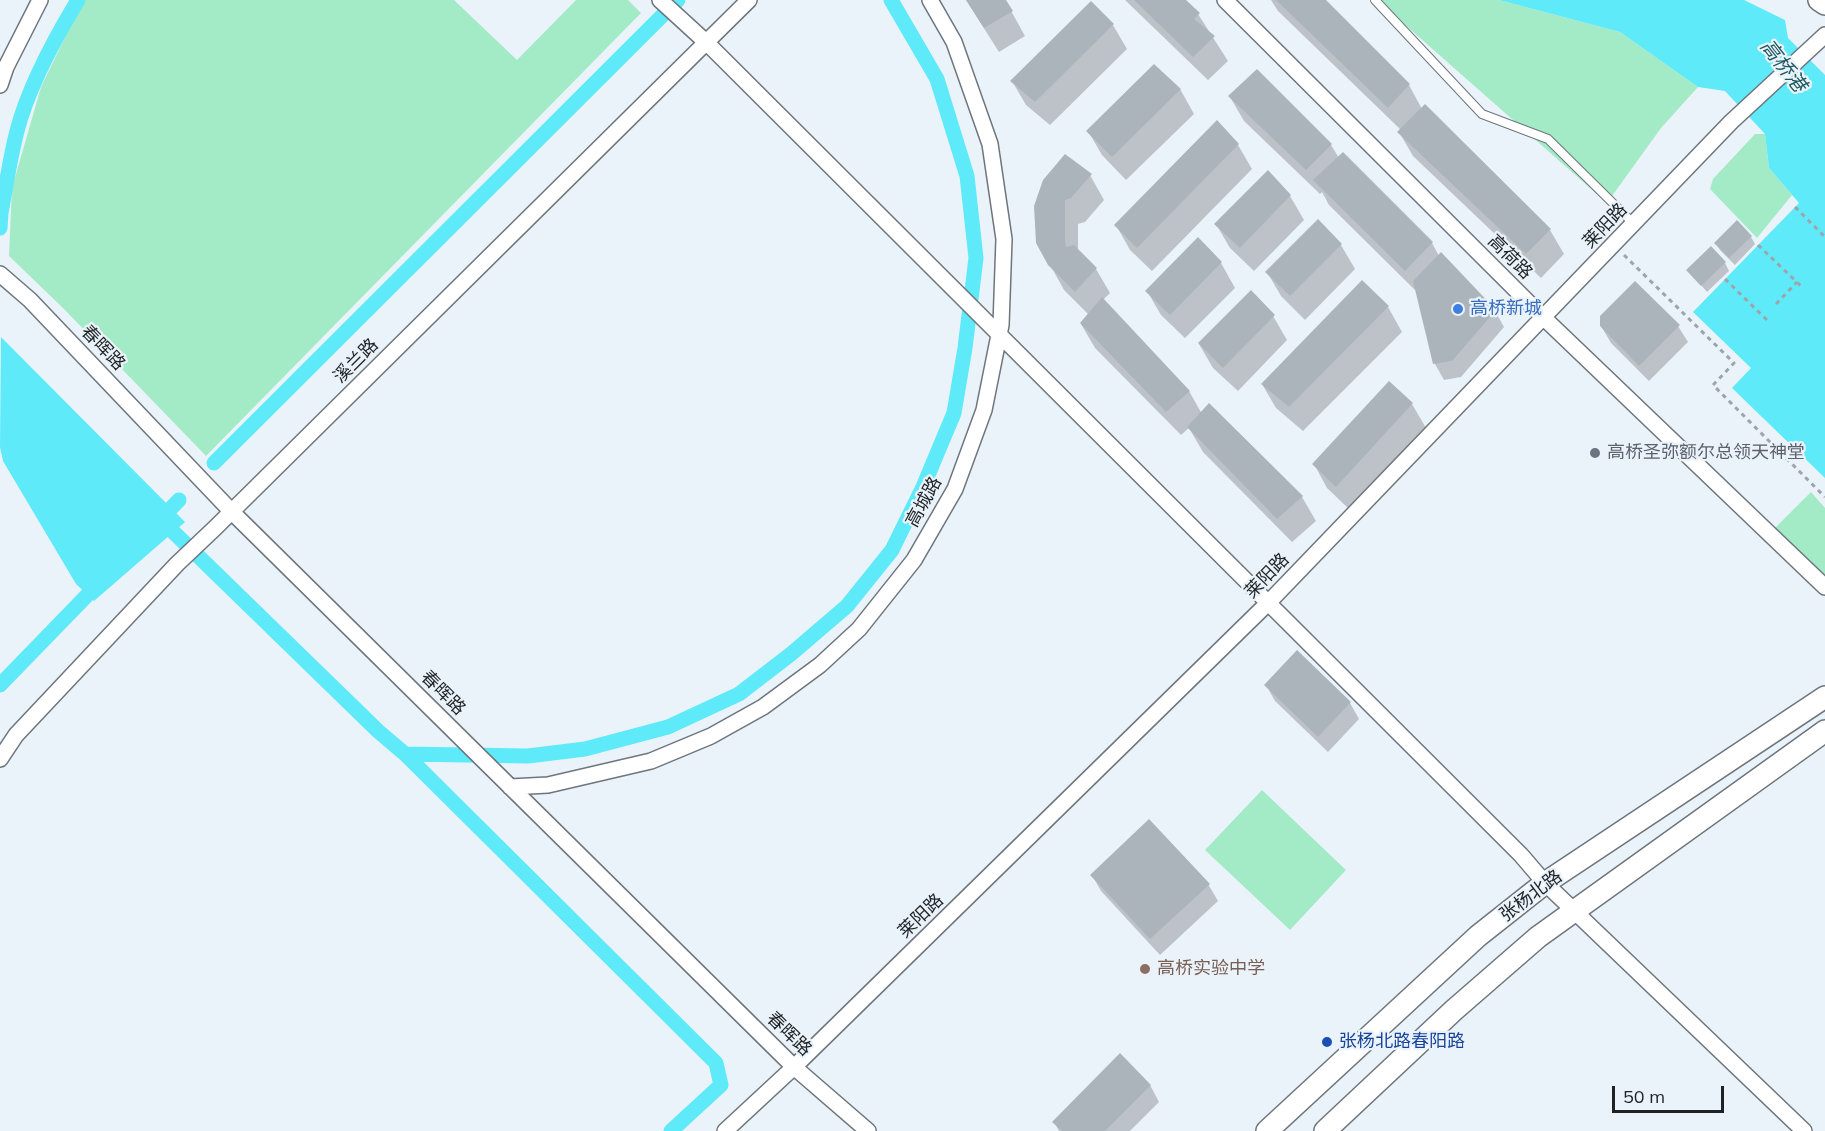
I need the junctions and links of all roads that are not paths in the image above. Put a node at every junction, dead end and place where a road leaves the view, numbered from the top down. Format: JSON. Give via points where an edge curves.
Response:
{"nodes":[{"id":1,"x":40,"y":0,"type":"edge"},
{"id":2,"x":660,"y":0,"type":"edge"},
{"id":3,"x":749,"y":0,"type":"edge"},
{"id":4,"x":930,"y":0,"type":"edge"},
{"id":5,"x":1225,"y":0,"type":"edge"},
{"id":6,"x":1375,"y":0,"type":"edge"},
{"id":7,"x":1819,"y":0,"type":"edge"},
{"id":8,"x":1825,"y":4,"type":"edge"},
{"id":9,"x":1825,"y":35,"type":"edge"},
{"id":10,"x":707,"y":43,"type":"junction"},
{"id":11,"x":0,"y":85,"type":"edge"},
{"id":12,"x":1634,"y":224,"type":"junction"},
{"id":13,"x":0,"y":274,"type":"edge"},
{"id":14,"x":1544,"y":318,"type":"junction"},
{"id":15,"x":999,"y":333,"type":"junction"},
{"id":16,"x":231,"y":511,"type":"junction"},
{"id":17,"x":1825,"y":587,"type":"edge"},
{"id":18,"x":1269,"y":602,"type":"junction"},
{"id":19,"x":1825,"y":697,"type":"edge"},
{"id":20,"x":1825,"y":731,"type":"edge"},
{"id":21,"x":0,"y":759,"type":"edge"},
{"id":22,"x":510,"y":787,"type":"junction"},
{"id":23,"x":1545,"y":883,"type":"junction"},
{"id":24,"x":1575,"y":911,"type":"junction"},
{"id":25,"x":794,"y":1066,"type":"junction"},
{"id":26,"x":725,"y":1131,"type":"edge"},
{"id":27,"x":868,"y":1131,"type":"edge"},
{"id":28,"x":1267,"y":1131,"type":"edge"},
{"id":29,"x":1324,"y":1131,"type":"edge"},
{"id":30,"x":1804,"y":1131,"type":"edge"}],
"edges":[{"from":1,"to":11,"type":"street"},
{"from":2,"to":10,"type":"street"},
{"from":3,"to":10,"type":"street","name":"溪兰路"},
{"from":4,"to":15,"type":"street","name":"高城路","via":[[954,42],[990,144],[1004,239]]},
{"from":5,"to":14,"type":"street","name":"高荷路"},
{"from":6,"to":12,"type":"lane","via":[[1482,114],[1548,139]]},
{"from":7,"to":8,"type":"main road"},
{"from":9,"to":12,"type":"street","name":"莱阳路","via":[[1731,122]]},
{"from":10,"to":15,"type":"street"},
{"from":10,"to":16,"type":"street","name":"溪兰路"},
{"from":12,"to":14,"type":"street","name":"莱阳路"},
{"from":13,"to":16,"type":"street","name":"春晖路","via":[[30,300]]},
{"from":14,"to":17,"type":"street","name":"高荷路"},
{"from":14,"to":18,"type":"street","name":"莱阳路"},
{"from":15,"to":18,"type":"street"},
{"from":15,"to":22,"type":"street","name":"高城路","via":[[984,410],[955,489],[914,560],[859,629],[820,665],[763,708],[711,736],[651,761],[548,785]]},
{"from":16,"to":21,"type":"street","name":"溪兰路","via":[[16,735]]},
{"from":16,"to":22,"type":"street","name":"春晖路"},
{"from":18,"to":23,"type":"street"},
{"from":18,"to":25,"type":"street","name":"莱阳路"},
{"from":19,"to":23,"type":"main road","name":"张杨北路"},
{"from":20,"to":24,"type":"main road","name":"张杨北路"},
{"from":22,"to":25,"type":"street","name":"春晖路"},
{"from":23,"to":24,"type":"street"},
{"from":23,"to":28,"type":"main road","name":"张杨北路","via":[[1478,936]]},
{"from":24,"to":29,"type":"main road","name":"张杨北路","via":[[1538,937],[1454,1010]]},
{"from":24,"to":30,"type":"street"},
{"from":25,"to":26,"type":"street","name":"莱阳路"},
{"from":25,"to":27,"type":"street","name":"春晖路"}]}
